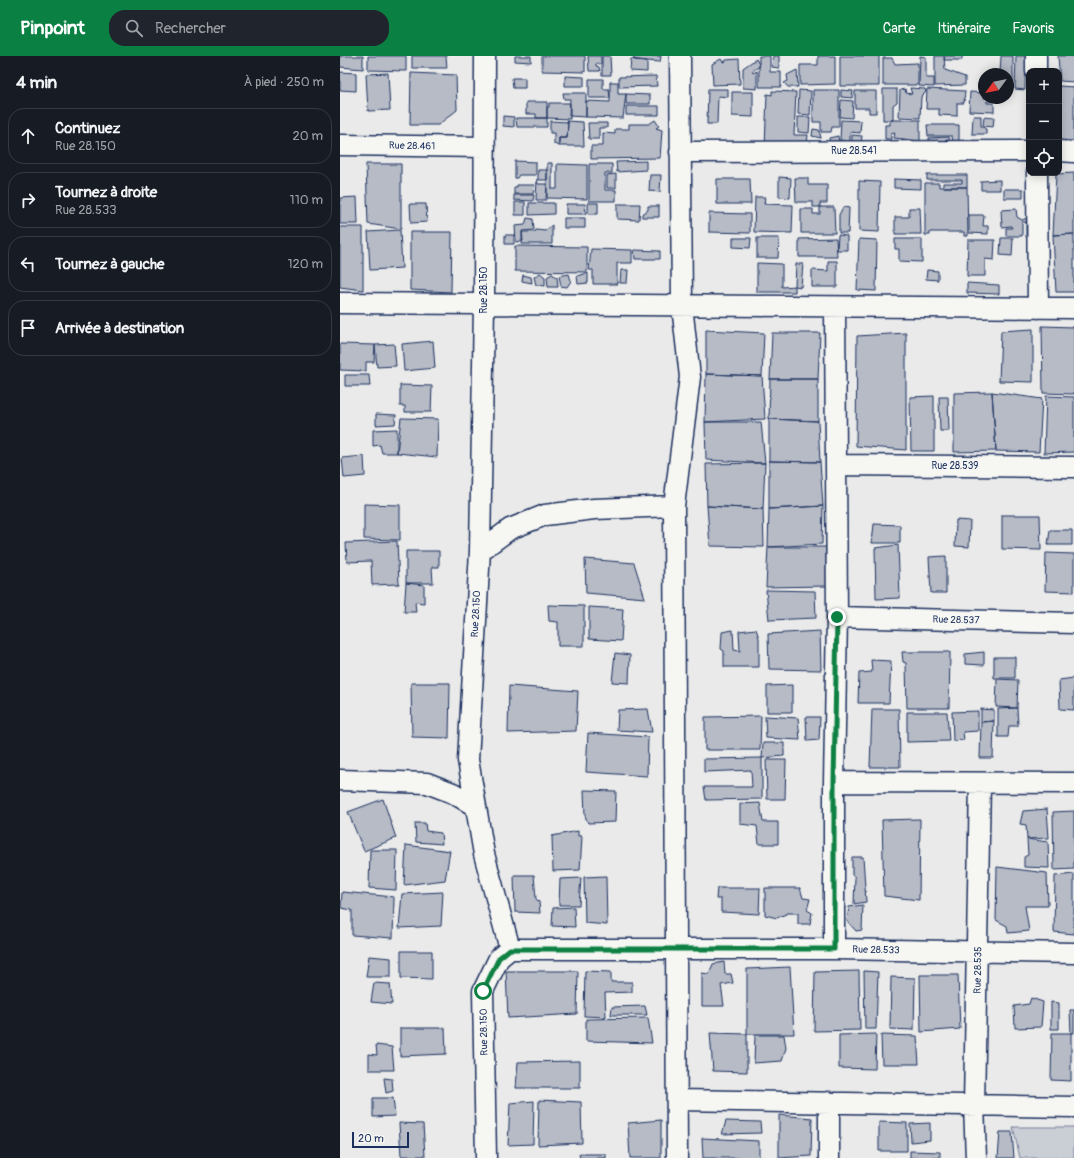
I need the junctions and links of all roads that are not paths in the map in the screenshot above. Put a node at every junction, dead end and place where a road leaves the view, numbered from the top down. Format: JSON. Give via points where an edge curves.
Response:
{"nodes":[{"id":1,"x":485,"y":56,"type":"edge"},
{"id":2,"x":680,"y":56,"type":"edge"},
{"id":3,"x":1036,"y":56,"type":"edge"},
{"id":4,"x":1036,"y":68,"type":"edge"},
{"id":5,"x":340,"y":145,"type":"edge"},
{"id":6,"x":485,"y":148,"type":"junction"},
{"id":7,"x":1026,"y":151,"type":"edge"},
{"id":8,"x":1062,"y":151,"type":"edge"},
{"id":9,"x":680,"y":152,"type":"junction"},
{"id":10,"x":1074,"y":152,"type":"edge"},
{"id":11,"x":1037,"y":176,"type":"edge"},
{"id":12,"x":340,"y":303,"type":"edge"},
{"id":13,"x":484,"y":304,"type":"junction"},
{"id":14,"x":682,"y":306,"type":"junction"},
{"id":15,"x":835,"y":307,"type":"junction"},
{"id":16,"x":1038,"y":308,"type":"junction"},
{"id":17,"x":1074,"y":308,"type":"edge"},
{"id":18,"x":836,"y":465,"type":"junction"},
{"id":19,"x":1074,"y":467,"type":"edge"},
{"id":20,"x":674,"y":506,"type":"junction"},
{"id":21,"x":480,"y":551,"type":"junction"},
{"id":22,"x":837,"y":617,"type":"junction"},
{"id":23,"x":1074,"y":623,"type":"edge"},
{"id":24,"x":340,"y":780,"type":"edge"},
{"id":25,"x":834,"y":782,"type":"junction"},
{"id":26,"x":980,"y":783,"type":"junction"},
{"id":27,"x":1074,"y":783,"type":"edge"},
{"id":28,"x":475,"y":806,"type":"junction"},
{"id":29,"x":677,"y":948,"type":"junction"},
{"id":30,"x":510,"y":949,"type":"junction"},
{"id":31,"x":834,"y":949,"type":"junction"},
{"id":32,"x":978,"y":952,"type":"junction"},
{"id":33,"x":1074,"y":953,"type":"edge"},
{"id":34,"x":677,"y":1100,"type":"junction"},
{"id":35,"x":829,"y":1102,"type":"junction"},
{"id":36,"x":974,"y":1105,"type":"junction"},
{"id":37,"x":1074,"y":1107,"type":"edge"},
{"id":38,"x":486,"y":1158,"type":"edge"},
{"id":39,"x":677,"y":1158,"type":"edge"},
{"id":40,"x":829,"y":1158,"type":"edge"},
{"id":41,"x":976,"y":1158,"type":"edge"}],
"edges":[{"from":1,"to":6,"type":"street","name":"Rue 28.150"},
{"from":2,"to":9,"type":"street"},
{"from":3,"to":4,"type":"street"},
{"from":5,"to":6,"type":"street","name":"Rue 28.461"},
{"from":6,"to":13,"type":"street","name":"Rue 28.150"},
{"from":7,"to":9,"type":"street","name":"Rue 28.541"},
{"from":8,"to":10,"type":"street"},
{"from":9,"to":14,"type":"street"},
{"from":11,"to":16,"type":"street"},
{"from":12,"to":13,"type":"street"},
{"from":13,"to":14,"type":"street"},
{"from":13,"to":21,"type":"street","name":"Rue 28.150"},
{"from":14,"to":15,"type":"street"},
{"from":14,"to":20,"type":"street","via":[[690,377]]},
{"from":15,"to":16,"type":"street"},
{"from":15,"to":18,"type":"street"},
{"from":16,"to":17,"type":"street"},
{"from":18,"to":19,"type":"street","name":"Rue 28.539"},
{"from":18,"to":22,"type":"street"},
{"from":20,"to":21,"type":"street","via":[[594,508],[545,515],[510,529]]},
{"from":20,"to":29,"type":"street"},
{"from":21,"to":28,"type":"street","name":"Rue 28.150","via":[[468,760]]},
{"from":22,"to":23,"type":"street","name":"Rue 28.537"},
{"from":22,"to":25,"type":"street"},
{"from":24,"to":28,"type":"street","via":[[427,784],[453,793]]},
{"from":25,"to":26,"type":"street"},
{"from":25,"to":31,"type":"street"},
{"from":26,"to":27,"type":"street"},
{"from":26,"to":32,"type":"street","name":"Rue 28.535"},
{"from":28,"to":30,"type":"street","name":"Rue 28.150","via":[[484,854]]},
{"from":29,"to":30,"type":"street","name":"Rue 28.533"},
{"from":29,"to":31,"type":"street","name":"Rue 28.533"},
{"from":29,"to":34,"type":"street"},
{"from":30,"to":38,"type":"street","name":"Rue 28.150","via":[[499,958],[483,991]]},
{"from":31,"to":32,"type":"street","name":"Rue 28.533"},
{"from":32,"to":33,"type":"street","name":"Rue 28.533"},
{"from":32,"to":36,"type":"street","name":"Rue 28.535"},
{"from":34,"to":35,"type":"street"},
{"from":34,"to":39,"type":"street"},
{"from":35,"to":36,"type":"street"},
{"from":35,"to":40,"type":"street"},
{"from":36,"to":37,"type":"street"},
{"from":36,"to":41,"type":"street","name":"Rue 28.535"}]}
